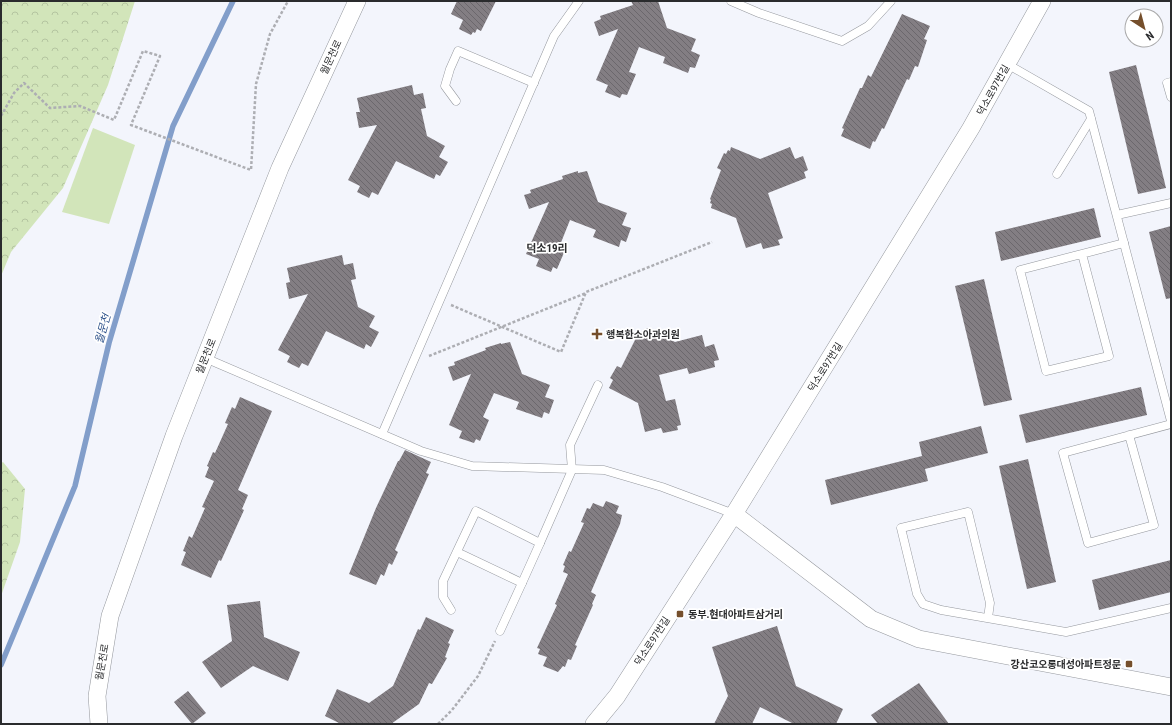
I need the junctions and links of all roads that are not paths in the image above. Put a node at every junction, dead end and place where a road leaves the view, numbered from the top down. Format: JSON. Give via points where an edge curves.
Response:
{"nodes":[{"id":1,"x":357,"y":1,"type":"edge"},
{"id":2,"x":579,"y":1,"type":"edge"},
{"id":3,"x":731,"y":1,"type":"edge"},
{"id":4,"x":891,"y":1,"type":"edge"},
{"id":5,"x":1042,"y":1,"type":"edge"},
{"id":6,"x":1007,"y":64,"type":"junction"},
{"id":7,"x":1171,"y":82,"type":"edge"},
{"id":8,"x":534,"y":83,"type":"junction"},
{"id":9,"x":1171,"y":97,"type":"edge"},
{"id":10,"x":456,"y":101,"type":"dead end"},
{"id":11,"x":1091,"y":119,"type":"junction"},
{"id":12,"x":1057,"y":174,"type":"dead end"},
{"id":13,"x":1171,"y":203,"type":"edge"},
{"id":14,"x":1117,"y":215,"type":"junction"},
{"id":15,"x":1124,"y":243,"type":"junction"},
{"id":16,"x":1082,"y":254,"type":"junction"},
{"id":17,"x":205,"y":358,"type":"junction"},
{"id":18,"x":598,"y":385,"type":"dead end"},
{"id":19,"x":1171,"y":423,"type":"edge"},
{"id":20,"x":382,"y":434,"type":"junction"},
{"id":21,"x":1129,"y":435,"type":"junction"},
{"id":22,"x":572,"y":470,"type":"junction"},
{"id":23,"x":734,"y":514,"type":"junction"},
{"id":24,"x":540,"y":543,"type":"junction"},
{"id":25,"x":457,"y":552,"type":"junction"},
{"id":26,"x":522,"y":583,"type":"junction"},
{"id":27,"x":1171,"y":608,"type":"edge"},
{"id":28,"x":451,"y":610,"type":"dead end"},
{"id":29,"x":988,"y":618,"type":"junction"},
{"id":30,"x":500,"y":631,"type":"road end"},
{"id":31,"x":1171,"y":687,"type":"edge"},
{"id":32,"x":99,"y":724,"type":"edge"},
{"id":33,"x":594,"y":724,"type":"edge"}],
"edges":[{"from":1,"to":17,"type":"street","name":"월문천로","via":[[280,168]]},
{"from":2,"to":8,"type":"lane","via":[[554,36]]},
{"from":3,"to":4,"type":"lane","via":[[842,41],[868,26]]},
{"from":5,"to":6,"type":"street","name":"덕소로97번길"},
{"from":6,"to":11,"type":"lane","via":[[1089,111]]},
{"from":6,"to":23,"type":"street","name":"덕소로97번길","via":[[971,128]]},
{"from":7,"to":9,"type":"lane","via":[[1167,83]]},
{"from":8,"to":10,"type":"lane","via":[[458,51],[445,86]]},
{"from":8,"to":20,"type":"lane"},
{"from":11,"to":12,"type":"lane"},
{"from":11,"to":14,"type":"lane"},
{"from":13,"to":14,"type":"lane"},
{"from":14,"to":15,"type":"lane"},
{"from":15,"to":16,"type":"lane"},
{"from":15,"to":19,"type":"lane"},
{"from":16,"to":16,"type":"lane","via":[[1020,270],[1046,371],[1109,356]]},
{"from":17,"to":20,"type":"lane"},
{"from":17,"to":32,"type":"street","name":"월문천로","via":[[174,436],[110,616],[97,696]]},
{"from":18,"to":22,"type":"lane","via":[[570,445]]},
{"from":19,"to":21,"type":"lane"},
{"from":20,"to":22,"type":"lane","via":[[422,452],[472,466]]},
{"from":21,"to":21,"type":"lane","via":[[1063,452],[1088,543],[1154,525]]},
{"from":22,"to":23,"type":"lane","via":[[604,470],[662,487]]},
{"from":22,"to":24,"type":"lane"},
{"from":23,"to":31,"type":"street","via":[[871,619],[912,636]]},
{"from":23,"to":33,"type":"street","name":"덕소로97번길","via":[[617,696]]},
{"from":24,"to":25,"type":"lane","via":[[476,511]]},
{"from":24,"to":26,"type":"lane"},
{"from":25,"to":26,"type":"lane"},
{"from":25,"to":28,"type":"lane","via":[[443,581],[444,596]]},
{"from":26,"to":30,"type":"lane"},
{"from":27,"to":29,"type":"lane","via":[[1066,632]]},
{"from":29,"to":29,"type":"lane","via":[[941,610],[923,604],[917,594],[901,528],[968,512],[990,603]]}]}
